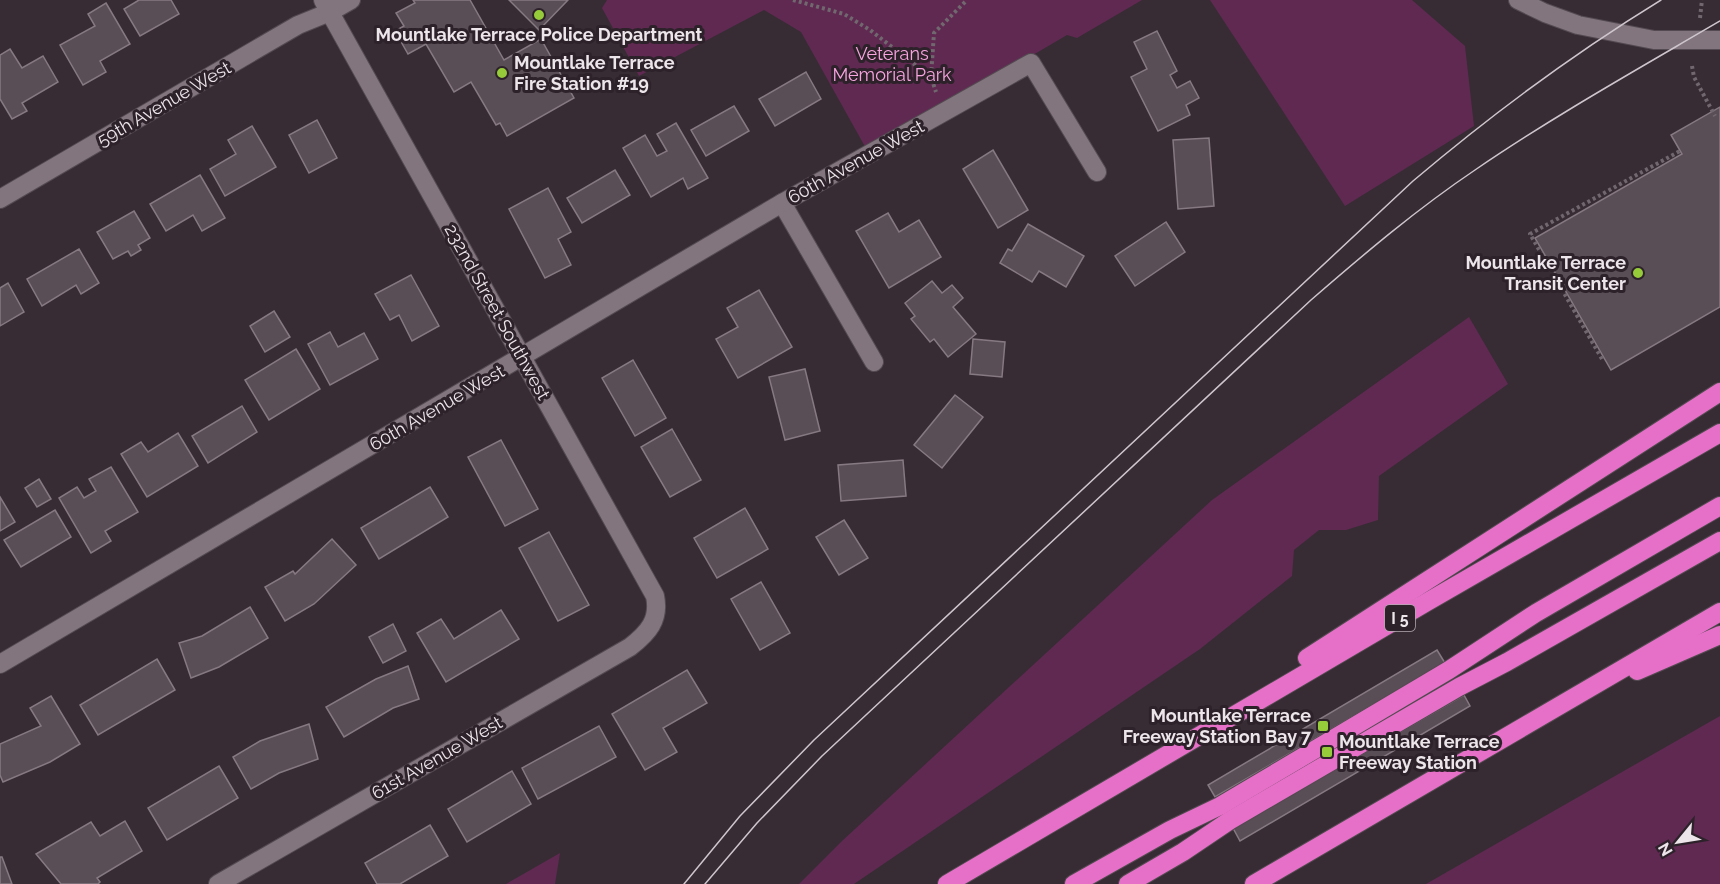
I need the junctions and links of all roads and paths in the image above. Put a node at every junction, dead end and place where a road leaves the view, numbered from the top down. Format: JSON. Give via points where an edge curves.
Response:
{"nodes":[{"id":1,"x":351,"y":0,"type":"edge"},
{"id":2,"x":793,"y":0,"type":"edge"},
{"id":3,"x":967,"y":0,"type":"edge"},
{"id":4,"x":1518,"y":0,"type":"edge"},
{"id":5,"x":1702,"y":0,"type":"edge"},
{"id":6,"x":326,"y":6,"type":"edge"},
{"id":7,"x":1700,"y":18,"type":"dead end"},
{"id":8,"x":1720,"y":40,"type":"edge"},
{"id":9,"x":1692,"y":66,"type":"dead end"},
{"id":10,"x":931,"y":77,"type":"junction"},
{"id":11,"x":947,"y":112,"type":"junction"},
{"id":12,"x":1715,"y":117,"type":"dead end"},
{"id":13,"x":1680,"y":151,"type":"dead end"},
{"id":14,"x":1097,"y":172,"type":"dead end"},
{"id":15,"x":0,"y":199,"type":"edge"},
{"id":16,"x":782,"y":203,"type":"junction"},
{"id":17,"x":522,"y":358,"type":"junction"},
{"id":18,"x":1602,"y":359,"type":"dead end"},
{"id":19,"x":874,"y":362,"type":"dead end"},
{"id":20,"x":1720,"y":392,"type":"edge"},
{"id":21,"x":1720,"y":433,"type":"edge"},
{"id":22,"x":1720,"y":506,"type":"edge"},
{"id":23,"x":1720,"y":541,"type":"edge"},
{"id":24,"x":1720,"y":612,"type":"edge"},
{"id":25,"x":652,"y":627,"type":"joint"},
{"id":26,"x":1720,"y":635,"type":"edge"},
{"id":27,"x":0,"y":664,"type":"edge"},
{"id":28,"x":1556,"y":707,"type":"junction"},
{"id":29,"x":1082,"y":804,"type":"junction"},
{"id":30,"x":218,"y":884,"type":"edge"},
{"id":31,"x":947,"y":884,"type":"edge"},
{"id":32,"x":1074,"y":884,"type":"edge"},
{"id":33,"x":1128,"y":884,"type":"edge"},
{"id":34,"x":1254,"y":884,"type":"edge"}],
"edges":[{"from":1,"to":6,"type":"street","name":"59th Avenue West"},
{"from":2,"to":10,"type":"path","via":[[844,14]]},
{"from":3,"to":10,"type":"path","via":[[934,33]]},
{"from":4,"to":8,"type":"street","via":[[1557,18],[1604,31],[1654,40]]},
{"from":5,"to":7,"type":"path"},
{"from":6,"to":15,"type":"street","name":"59th Avenue West"},
{"from":6,"to":17,"type":"street","name":"232nd Street Southwest"},
{"from":9,"to":12,"type":"path"},
{"from":10,"to":11,"type":"path"},
{"from":11,"to":14,"type":"street","name":"60th Avenue West","via":[[1030,63]]},
{"from":11,"to":16,"type":"street","name":"60th Avenue West"},
{"from":13,"to":18,"type":"path","via":[[1530,234]]},
{"from":16,"to":17,"type":"street","name":"60th Avenue West"},
{"from":16,"to":19,"type":"street"},
{"from":17,"to":25,"type":"street","name":"232nd Street Southwest","via":[[655,596],[657,607]]},
{"from":17,"to":27,"type":"street","name":"60th Avenue West"},
{"from":20,"to":29,"type":"highway"},
{"from":21,"to":29,"type":"highway","number":"I 5"},
{"from":22,"to":32,"type":"highway","via":[[1220,806]]},
{"from":23,"to":33,"type":"highway","via":[[1449,692]]},
{"from":24,"to":28,"type":"highway"},
{"from":25,"to":30,"type":"street","name":"61st Avenue West","via":[[630,647]]},
{"from":26,"to":28,"type":"highway"},
{"from":28,"to":34,"type":"highway"},
{"from":29,"to":31,"type":"highway","number":"I 5"}]}
